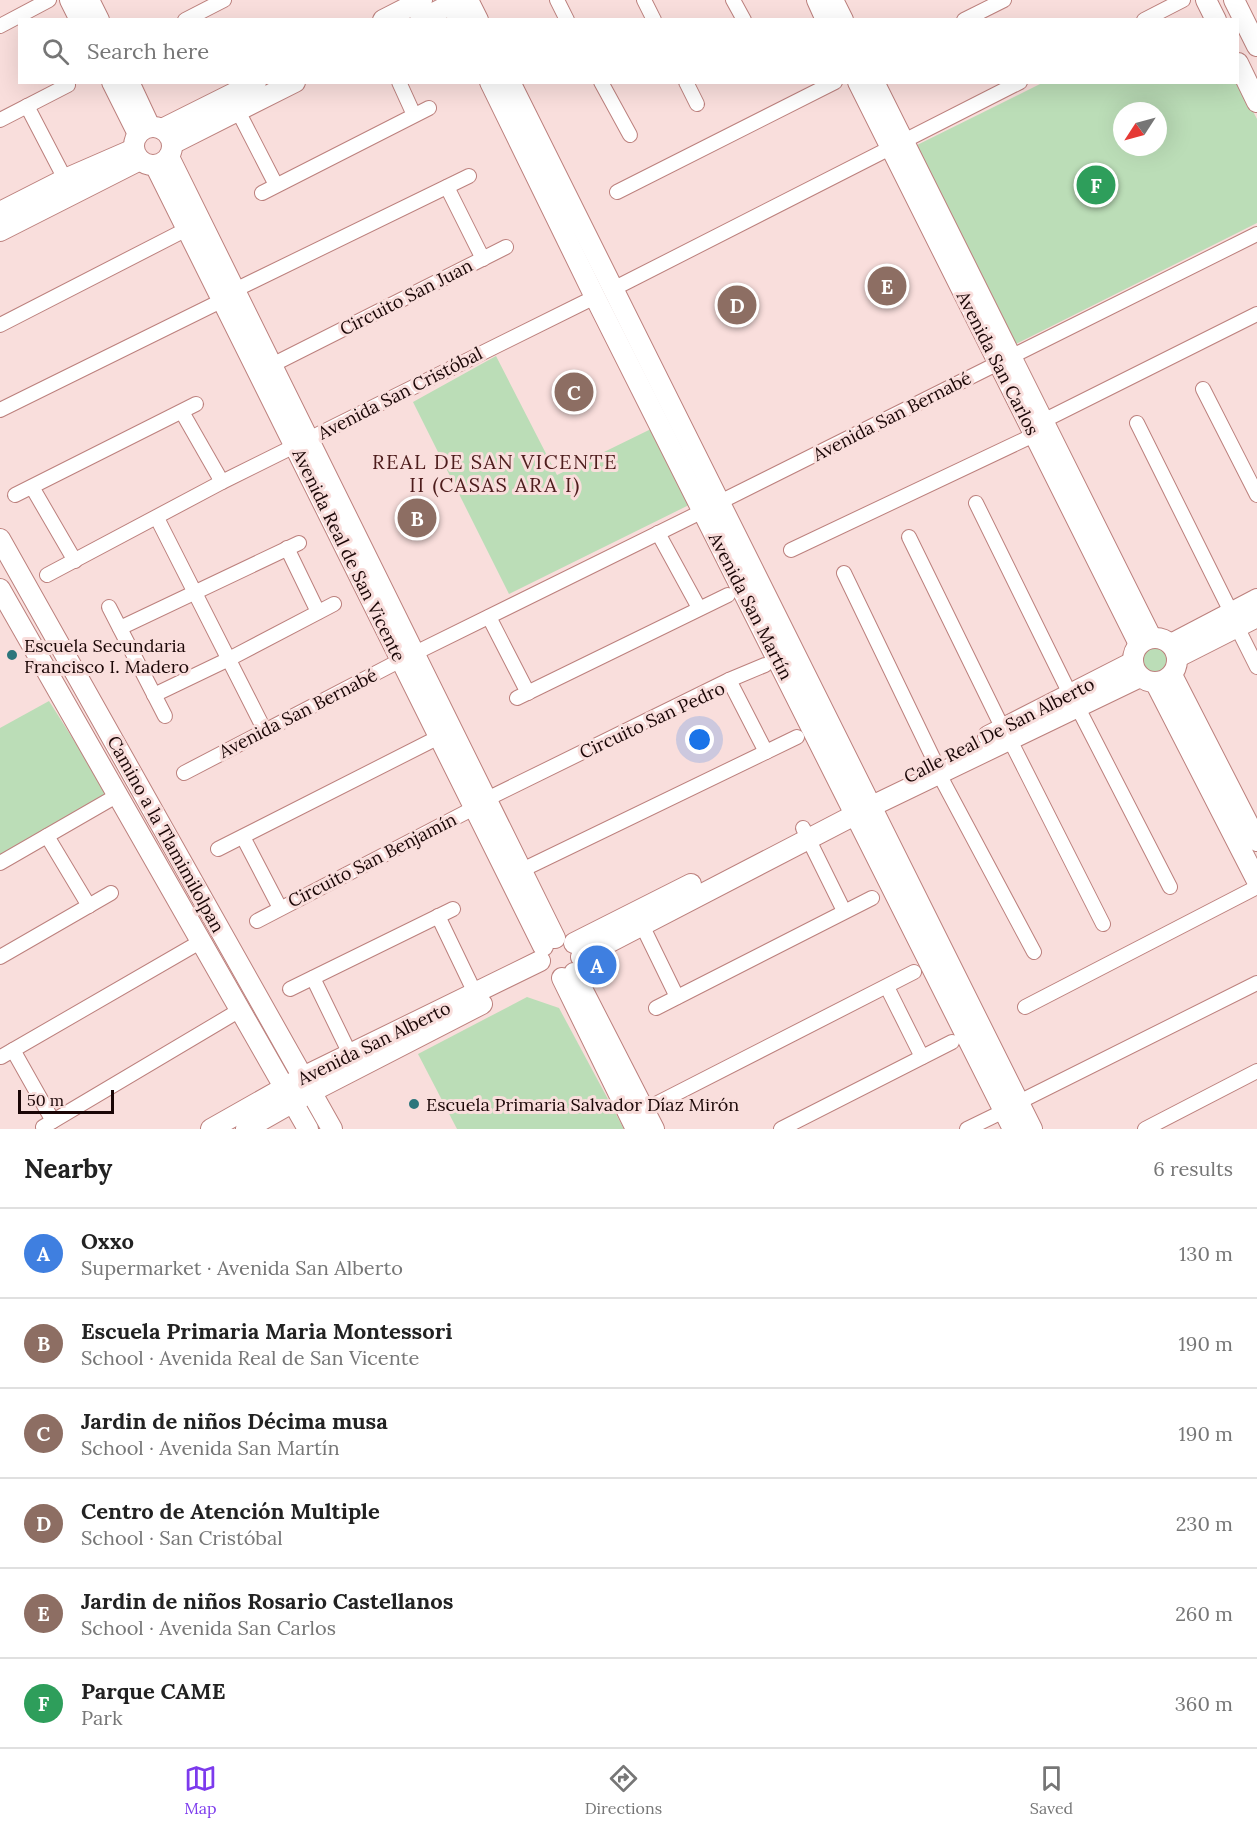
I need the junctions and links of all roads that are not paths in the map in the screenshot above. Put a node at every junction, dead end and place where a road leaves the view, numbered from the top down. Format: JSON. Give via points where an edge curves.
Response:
{"nodes":[{"id":1,"x":49,"y":0,"type":"edge"},
{"id":2,"x":70,"y":0,"type":"edge"},
{"id":3,"x":89,"y":0,"type":"edge"},
{"id":4,"x":224,"y":0,"type":"edge"},
{"id":5,"x":422,"y":0,"type":"edge"},
{"id":6,"x":557,"y":0,"type":"edge"},
{"id":7,"x":644,"y":0,"type":"edge"},
{"id":8,"x":733,"y":0,"type":"edge"},
{"id":9,"x":816,"y":0,"type":"edge"},
{"id":10,"x":833,"y":0,"type":"edge"},
{"id":11,"x":1004,"y":0,"type":"edge"},
{"id":12,"x":1183,"y":0,"type":"edge"},
{"id":13,"x":1206,"y":0,"type":"edge"},
{"id":14,"x":1234,"y":0,"type":"edge"},
{"id":15,"x":457,"y":5,"type":"edge"},
{"id":16,"x":79,"y":18,"type":"edge"},
{"id":17,"x":98,"y":18,"type":"edge"},
{"id":18,"x":189,"y":18,"type":"edge"},
{"id":19,"x":386,"y":18,"type":"edge"},
{"id":20,"x":425,"y":18,"type":"edge"},
{"id":21,"x":475,"y":18,"type":"edge"},
{"id":22,"x":566,"y":18,"type":"edge"},
{"id":23,"x":653,"y":18,"type":"edge"},
{"id":24,"x":743,"y":18,"type":"edge"},
{"id":25,"x":825,"y":18,"type":"edge"},
{"id":26,"x":842,"y":18,"type":"edge"},
{"id":27,"x":968,"y":18,"type":"edge"},
{"id":28,"x":1148,"y":18,"type":"edge"},
{"id":29,"x":1215,"y":18,"type":"edge"},
{"id":30,"x":0,"y":26,"type":"edge"},
{"id":31,"x":1257,"y":46,"type":"edge"},
{"id":32,"x":1239,"y":65,"type":"edge"},
{"id":33,"x":113,"y":84,"type":"edge"},
{"id":34,"x":130,"y":84,"type":"edge"},
{"id":35,"x":253,"y":84,"type":"edge"},
{"id":36,"x":291,"y":84,"type":"edge"},
{"id":37,"x":400,"y":84,"type":"edge"},
{"id":38,"x":491,"y":84,"type":"edge"},
{"id":39,"x":511,"y":84,"type":"edge"},
{"id":40,"x":603,"y":84,"type":"edge"},
{"id":41,"x":687,"y":84,"type":"edge"},
{"id":42,"x":831,"y":84,"type":"edge"},
{"id":43,"x":859,"y":84,"type":"edge"},
{"id":44,"x":875,"y":84,"type":"edge"},
{"id":45,"x":1016,"y":84,"type":"edge"},
{"id":46,"x":68,"y":85,"type":"dead end"},
{"id":47,"x":1257,"y":102,"type":"edge"},
{"id":48,"x":697,"y":104,"type":"dead end"},
{"id":49,"x":27,"y":106,"type":"junction"},
{"id":50,"x":429,"y":108,"type":"dead end"},
{"id":51,"x":238,"y":111,"type":"junction"},
{"id":52,"x":414,"y":115,"type":"junction"},
{"id":53,"x":0,"y":120,"type":"edge"},
{"id":54,"x":630,"y":135,"type":"dead end"},
{"id":55,"x":152,"y":145,"type":"junction"},
{"id":56,"x":897,"y":145,"type":"junction"},
{"id":57,"x":469,"y":176,"type":"dead end"},
{"id":58,"x":64,"y":179,"type":"junction"},
{"id":59,"x":276,"y":185,"type":"junction"},
{"id":60,"x":447,"y":187,"type":"junction"},
{"id":61,"x":618,"y":192,"type":"dead end"},
{"id":62,"x":262,"y":193,"type":"dead end"},
{"id":63,"x":0,"y":212,"type":"edge"},
{"id":64,"x":187,"y":229,"type":"junction"},
{"id":65,"x":0,"y":231,"type":"edge"},
{"id":66,"x":1257,"y":234,"type":"edge"},
{"id":67,"x":506,"y":247,"type":"dead end"},
{"id":68,"x":483,"y":259,"type":"junction"},
{"id":69,"x":613,"y":289,"type":"junction"},
{"id":70,"x":229,"y":295,"type":"junction"},
{"id":71,"x":594,"y":297,"type":"junction"},
{"id":72,"x":1257,"y":314,"type":"edge"},
{"id":73,"x":0,"y":325,"type":"edge"},
{"id":74,"x":1004,"y":360,"type":"junction"},
{"id":75,"x":272,"y":365,"type":"junction"},
{"id":76,"x":1203,"y":389,"type":"dead end"},
{"id":77,"x":196,"y":404,"type":"dead end"},
{"id":78,"x":0,"y":410,"type":"edge"},
{"id":79,"x":182,"y":412,"type":"junction"},
{"id":80,"x":1137,"y":423,"type":"dead end"},
{"id":81,"x":1039,"y":428,"type":"junction"},
{"id":82,"x":301,"y":443,"type":"junction"},
{"id":83,"x":222,"y":483,"type":"junction"},
{"id":84,"x":32,"y":487,"type":"junction"},
{"id":85,"x":15,"y":495,"type":"dead end"},
{"id":86,"x":1257,"y":495,"type":"edge"},
{"id":87,"x":976,"y":503,"type":"dead end"},
{"id":88,"x":712,"y":507,"type":"junction"},
{"id":89,"x":157,"y":518,"type":"junction"},
{"id":90,"x":658,"y":533,"type":"junction"},
{"id":91,"x":909,"y":537,"type":"dead end"},
{"id":92,"x":0,"y":539,"type":"edge"},
{"id":93,"x":791,"y":550,"type":"dead end"},
{"id":94,"x":75,"y":561,"type":"junction"},
{"id":95,"x":844,"y":573,"type":"dead end"},
{"id":96,"x":47,"y":574,"type":"dead end"},
{"id":97,"x":0,"y":589,"type":"edge"},
{"id":98,"x":194,"y":591,"type":"junction"},
{"id":99,"x":728,"y":595,"type":"dead end"},
{"id":100,"x":1257,"y":599,"type":"edge"},
{"id":101,"x":334,"y":604,"type":"dead end"},
{"id":102,"x":109,"y":607,"type":"dead end"},
{"id":103,"x":699,"y":608,"type":"junction"},
{"id":104,"x":318,"y":612,"type":"junction"},
{"id":105,"x":489,"y":617,"type":"junction"},
{"id":106,"x":1257,"y":617,"type":"edge"},
{"id":107,"x":1234,"y":620,"type":"junction"},
{"id":108,"x":120,"y":628,"type":"junction"},
{"id":109,"x":408,"y":656,"type":"junction"},
{"id":110,"x":229,"y":659,"type":"junction"},
{"id":111,"x":1155,"y":660,"type":"junction"},
{"id":112,"x":765,"y":665,"type":"dead end"},
{"id":113,"x":1257,"y":667,"type":"edge"},
{"id":114,"x":729,"y":680,"type":"junction"},
{"id":115,"x":154,"y":695,"type":"junction"},
{"id":116,"x":1073,"y":700,"type":"junction"},
{"id":117,"x":165,"y":716,"type":"dead end"},
{"id":118,"x":265,"y":730,"type":"junction"},
{"id":119,"x":1007,"y":735,"type":"junction"},
{"id":120,"x":439,"y":736,"type":"junction"},
{"id":121,"x":797,"y":737,"type":"dead end"},
{"id":122,"x":765,"y":752,"type":"junction"},
{"id":123,"x":937,"y":768,"type":"junction"},
{"id":124,"x":184,"y":773,"type":"dead end"},
{"id":125,"x":118,"y":795,"type":"junction"},
{"id":126,"x":481,"y":803,"type":"junction"},
{"id":127,"x":860,"y":806,"type":"junction"},
{"id":128,"x":806,"y":833,"type":"junction"},
{"id":129,"x":47,"y":836,"type":"junction"},
{"id":130,"x":243,"y":837,"type":"junction"},
{"id":131,"x":1257,"y":841,"type":"edge"},
{"id":132,"x":218,"y":849,"type":"dead end"},
{"id":133,"x":0,"y":863,"type":"edge"},
{"id":134,"x":522,"y":870,"type":"junction"},
{"id":135,"x":1257,"y":881,"type":"edge"},
{"id":136,"x":1257,"y":886,"type":"edge"},
{"id":137,"x":1170,"y":887,"type":"dead end"},
{"id":138,"x":111,"y":893,"type":"dead end"},
{"id":139,"x":872,"y":898,"type":"dead end"},
{"id":140,"x":89,"y":906,"type":"junction"},
{"id":141,"x":280,"y":908,"type":"junction"},
{"id":142,"x":453,"y":909,"type":"dead end"},
{"id":143,"x":844,"y":911,"type":"junction"},
{"id":144,"x":438,"y":916,"type":"junction"},
{"id":145,"x":638,"y":918,"type":"junction"},
{"id":146,"x":257,"y":921,"type":"dead end"},
{"id":147,"x":1103,"y":924,"type":"dead end"},
{"id":148,"x":200,"y":942,"type":"junction"},
{"id":149,"x":1034,"y":952,"type":"dead end"},
{"id":150,"x":0,"y":957,"type":"edge"},
{"id":151,"x":559,"y":958,"type":"junction"},
{"id":152,"x":914,"y":972,"type":"dead end"},
{"id":153,"x":313,"y":978,"type":"junction"},
{"id":154,"x":1257,"y":983,"type":"edge"},
{"id":155,"x":887,"y":987,"type":"junction"},
{"id":156,"x":290,"y":989,"type":"dead end"},
{"id":157,"x":475,"y":993,"type":"junction"},
{"id":158,"x":677,"y":997,"type":"junction"},
{"id":159,"x":1025,"y":1007,"type":"dead end"},
{"id":160,"x":656,"y":1008,"type":"dead end"},
{"id":161,"x":240,"y":1010,"type":"junction"},
{"id":162,"x":952,"y":1042,"type":"dead end"},
{"id":163,"x":7,"y":1053,"type":"edge"},
{"id":164,"x":350,"y":1054,"type":"junction"},
{"id":165,"x":922,"y":1057,"type":"junction"},
{"id":166,"x":1257,"y":1071,"type":"edge"},
{"id":167,"x":307,"y":1085,"type":"junction"},
{"id":168,"x":288,"y":1095,"type":"junction"},
{"id":169,"x":1011,"y":1106,"type":"junction"},
{"id":170,"x":644,"y":1110,"type":"junction"},
{"id":171,"x":211,"y":1129,"type":"edge"},
{"id":172,"x":246,"y":1129,"type":"edge"},
{"id":173,"x":308,"y":1129,"type":"edge"},
{"id":174,"x":332,"y":1129,"type":"edge"},
{"id":175,"x":636,"y":1129,"type":"edge"},
{"id":176,"x":654,"y":1129,"type":"edge"},
{"id":177,"x":781,"y":1129,"type":"edge"},
{"id":178,"x":967,"y":1129,"type":"edge"},
{"id":179,"x":1013,"y":1129,"type":"edge"},
{"id":180,"x":1032,"y":1129,"type":"edge"},
{"id":181,"x":1145,"y":1129,"type":"edge"}],
"edges":[{"from":1,"to":30,"type":"street"},
{"from":2,"to":16,"type":"street"},
{"from":3,"to":17,"type":"street"},
{"from":4,"to":18,"type":"street"},
{"from":5,"to":19,"type":"street"},
{"from":6,"to":22,"type":"street"},
{"from":7,"to":23,"type":"street"},
{"from":8,"to":24,"type":"street"},
{"from":9,"to":25,"type":"street"},
{"from":10,"to":26,"type":"street"},
{"from":11,"to":27,"type":"street"},
{"from":12,"to":28,"type":"street"},
{"from":13,"to":29,"type":"street"},
{"from":14,"to":31,"type":"street"},
{"from":15,"to":20,"type":"street"},
{"from":15,"to":21,"type":"street"},
{"from":32,"to":47,"type":"street"},
{"from":33,"to":55,"type":"street","name":"Avenida Real de San Vicente"},
{"from":34,"to":55,"type":"street","name":"Avenida Real de San Vicente"},
{"from":35,"to":55,"type":"street"},
{"from":36,"to":51,"type":"street"},
{"from":37,"to":52,"type":"street"},
{"from":38,"to":71,"type":"street","name":"Avenida San Martín"},
{"from":39,"to":69,"type":"street","name":"Avenida San Martín"},
{"from":40,"to":54,"type":"street"},
{"from":41,"to":48,"type":"street"},
{"from":42,"to":61,"type":"street"},
{"from":43,"to":56,"type":"street","name":"Avenida San Carlos"},
{"from":44,"to":56,"type":"street","name":"Avenida San Carlos"},
{"from":45,"to":56,"type":"street"},
{"from":46,"to":49,"type":"street"},
{"from":49,"to":53,"type":"street"},
{"from":49,"to":58,"type":"street"},
{"from":50,"to":52,"type":"street"},
{"from":51,"to":55,"type":"street"},
{"from":51,"to":59,"type":"street"},
{"from":52,"to":59,"type":"street"},
{"from":55,"to":58,"type":"street"},
{"from":55,"to":64,"type":"street","name":"Avenida Real de San Vicente"},
{"from":55,"to":65,"type":"street"},
{"from":55,"to":70,"type":"street","name":"Avenida Real de San Vicente"},
{"from":56,"to":69,"type":"street"},
{"from":56,"to":74,"type":"street","name":"Avenida San Carlos"},
{"from":57,"to":60,"type":"street"},
{"from":58,"to":63,"type":"street"},
{"from":59,"to":62,"type":"street"},
{"from":60,"to":68,"type":"street","name":"Circuito San Juan"},
{"from":60,"to":70,"type":"street"},
{"from":64,"to":70,"type":"street","name":"Avenida Real de San Vicente"},
{"from":64,"to":73,"type":"street"},
{"from":66,"to":74,"type":"street","name":"Avenida San Bernabé"},
{"from":67,"to":68,"type":"street"},
{"from":68,"to":75,"type":"street","name":"Circuito San Juan"},
{"from":69,"to":88,"type":"street","name":"Avenida San Martín"},
{"from":70,"to":75,"type":"street","name":"Avenida Real de San Vicente"},
{"from":70,"to":78,"type":"street"},
{"from":70,"to":82,"type":"street","name":"Avenida Real de San Vicente"},
{"from":71,"to":82,"type":"street","name":"Avenida San Cristóbal"},
{"from":71,"to":88,"type":"street","name":"Avenida San Martín"},
{"from":72,"to":81,"type":"street"},
{"from":74,"to":81,"type":"street","name":"Avenida San Carlos"},
{"from":74,"to":88,"type":"street","name":"Avenida San Bernabé"},
{"from":75,"to":82,"type":"street","name":"Avenida Real de San Vicente"},
{"from":76,"to":86,"type":"street"},
{"from":77,"to":79,"type":"street"},
{"from":79,"to":83,"type":"street"},
{"from":79,"to":84,"type":"street"},
{"from":80,"to":107,"type":"street"},
{"from":81,"to":93,"type":"street"},
{"from":81,"to":111,"type":"street","name":"Avenida San Carlos"},
{"from":82,"to":83,"type":"street","name":"Avenida San Cristóbal"},
{"from":82,"to":109,"type":"street","name":"Avenida Real de San Vicente"},
{"from":83,"to":89,"type":"street","name":"Avenida San Cristóbal"},
{"from":84,"to":85,"type":"street"},
{"from":84,"to":94,"type":"street"},
{"from":87,"to":116,"type":"street"},
{"from":88,"to":90,"type":"street","name":"Avenida San Bernabé"},
{"from":88,"to":127,"type":"street","name":"Avenida San Martín"},
{"from":89,"to":94,"type":"street","name":"Avenida San Cristóbal"},
{"from":89,"to":98,"type":"street"},
{"from":90,"to":103,"type":"street"},
{"from":90,"to":105,"type":"street","name":"Avenida San Bernabé"},
{"from":91,"to":119,"type":"street"},
{"from":92,"to":167,"type":"street","name":"Camino a la Tlamimilolpan"},
{"from":94,"to":96,"type":"street","name":"Avenida San Cristóbal"},
{"from":95,"to":123,"type":"street"},
{"from":97,"to":125,"type":"street","name":"Camino a la Tlamimilolpan"},
{"from":98,"to":104,"type":"street","via":[[293,545]]},
{"from":98,"to":108,"type":"street"},
{"from":98,"to":110,"type":"street"},
{"from":99,"to":103,"type":"street"},
{"from":100,"to":107,"type":"street","name":"Calle Real De San Alberto"},
{"from":101,"to":104,"type":"street"},
{"from":102,"to":108,"type":"street"},
{"from":103,"to":105,"type":"street","via":[[522,695]]},
{"from":104,"to":110,"type":"street"},
{"from":105,"to":109,"type":"street","name":"Avenida San Bernabé"},
{"from":106,"to":107,"type":"street","name":"Calle Real De San Alberto"},
{"from":107,"to":111,"type":"street","name":"Calle Real De San Alberto"},
{"from":107,"to":113,"type":"street"},
{"from":108,"to":115,"type":"street"},
{"from":109,"to":118,"type":"street","name":"Avenida San Bernabé"},
{"from":109,"to":120,"type":"street","name":"Avenida Real de San Vicente"},
{"from":109,"to":126,"type":"street","name":"Avenida Real de San Vicente"},
{"from":110,"to":115,"type":"street"},
{"from":110,"to":118,"type":"street"},
{"from":111,"to":116,"type":"street","name":"Calle Real De San Alberto"},
{"from":111,"to":131,"type":"street","name":"Avenida San Carlos"},
{"from":111,"to":135,"type":"street","name":"Avenida San Carlos"},
{"from":112,"to":114,"type":"street"},
{"from":114,"to":122,"type":"street","name":"Circuito San Pedro"},
{"from":114,"to":126,"type":"street","name":"Circuito San Pedro"},
{"from":115,"to":117,"type":"street"},
{"from":116,"to":119,"type":"street","name":"Calle Real De San Alberto"},
{"from":116,"to":137,"type":"street"},
{"from":118,"to":124,"type":"street","name":"Avenida San Bernabé"},
{"from":119,"to":123,"type":"street","name":"Calle Real De San Alberto"},
{"from":119,"to":147,"type":"street"},
{"from":120,"to":126,"type":"street","name":"Avenida Real de San Vicente"},
{"from":120,"to":130,"type":"street"},
{"from":121,"to":122,"type":"street"},
{"from":122,"to":134,"type":"street"},
{"from":123,"to":127,"type":"street","name":"Calle Real De San Alberto"},
{"from":123,"to":149,"type":"street"},
{"from":125,"to":129,"type":"street"},
{"from":125,"to":148,"type":"street","name":"Camino a la Tlamimilolpan"},
{"from":126,"to":134,"type":"street","name":"Avenida Real de San Vicente"},
{"from":126,"to":141,"type":"street","name":"Circuito San Benjamín"},
{"from":126,"to":151,"type":"street","name":"Avenida Real de San Vicente"},
{"from":127,"to":128,"type":"street","name":"Avenida San Alberto"},
{"from":127,"to":169,"type":"street","name":"Avenida San Martín"},
{"from":128,"to":143,"type":"street"},
{"from":128,"to":145,"type":"street","name":"Avenida San Alberto"},
{"from":129,"to":133,"type":"street"},
{"from":129,"to":140,"type":"street"},
{"from":130,"to":132,"type":"street"},
{"from":130,"to":141,"type":"street","name":"Circuito San Benjamín"},
{"from":134,"to":151,"type":"street","name":"Avenida Real de San Vicente"},
{"from":136,"to":159,"type":"street"},
{"from":138,"to":140,"type":"street"},
{"from":139,"to":143,"type":"street"},
{"from":140,"to":150,"type":"street"},
{"from":141,"to":146,"type":"street"},
{"from":142,"to":144,"type":"street"},
{"from":143,"to":158,"type":"street"},
{"from":144,"to":153,"type":"street"},
{"from":144,"to":157,"type":"street"},
{"from":145,"to":151,"type":"street","name":"Avenida San Alberto"},
{"from":145,"to":158,"type":"street"},
{"from":148,"to":161,"type":"street","name":"Camino a la Tlamimilolpan"},
{"from":148,"to":163,"type":"street"},
{"from":151,"to":157,"type":"street","name":"Avenida San Alberto"},
{"from":151,"to":167,"type":"street","name":"Avenida San Alberto"},
{"from":151,"to":170,"type":"street","name":"Avenida Real de San Vicente"},
{"from":151,"to":175,"type":"street","name":"Avenida Real de San Vicente"},
{"from":152,"to":155,"type":"street"},
{"from":153,"to":156,"type":"street"},
{"from":153,"to":164,"type":"street"},
{"from":154,"to":169,"type":"street"},
{"from":155,"to":165,"type":"street"},
{"from":155,"to":170,"type":"street"},
{"from":157,"to":164,"type":"street","name":"Avenida San Alberto"},
{"from":158,"to":160,"type":"street"},
{"from":161,"to":163,"type":"street","via":[[48,1124]]},
{"from":161,"to":168,"type":"street","name":"Camino a la Tlamimilolpan"},
{"from":162,"to":165,"type":"street"},
{"from":164,"to":167,"type":"street","name":"Avenida San Alberto"},
{"from":165,"to":177,"type":"street"},
{"from":166,"to":181,"type":"street"},
{"from":167,"to":168,"type":"street","name":"Avenida San Alberto"},
{"from":167,"to":174,"type":"street","name":"Camino a la Tlamimilolpan"},
{"from":168,"to":171,"type":"street","name":"Avenida San Alberto"},
{"from":168,"to":172,"type":"street","name":"Avenida San Alberto"},
{"from":168,"to":173,"type":"street","name":"Camino a la Tlamimilolpan"},
{"from":169,"to":178,"type":"street"},
{"from":169,"to":179,"type":"street","name":"Avenida San Martín"},
{"from":169,"to":180,"type":"street","name":"Avenida San Martín"},
{"from":170,"to":176,"type":"street","name":"Avenida Real de San Vicente"}]}
